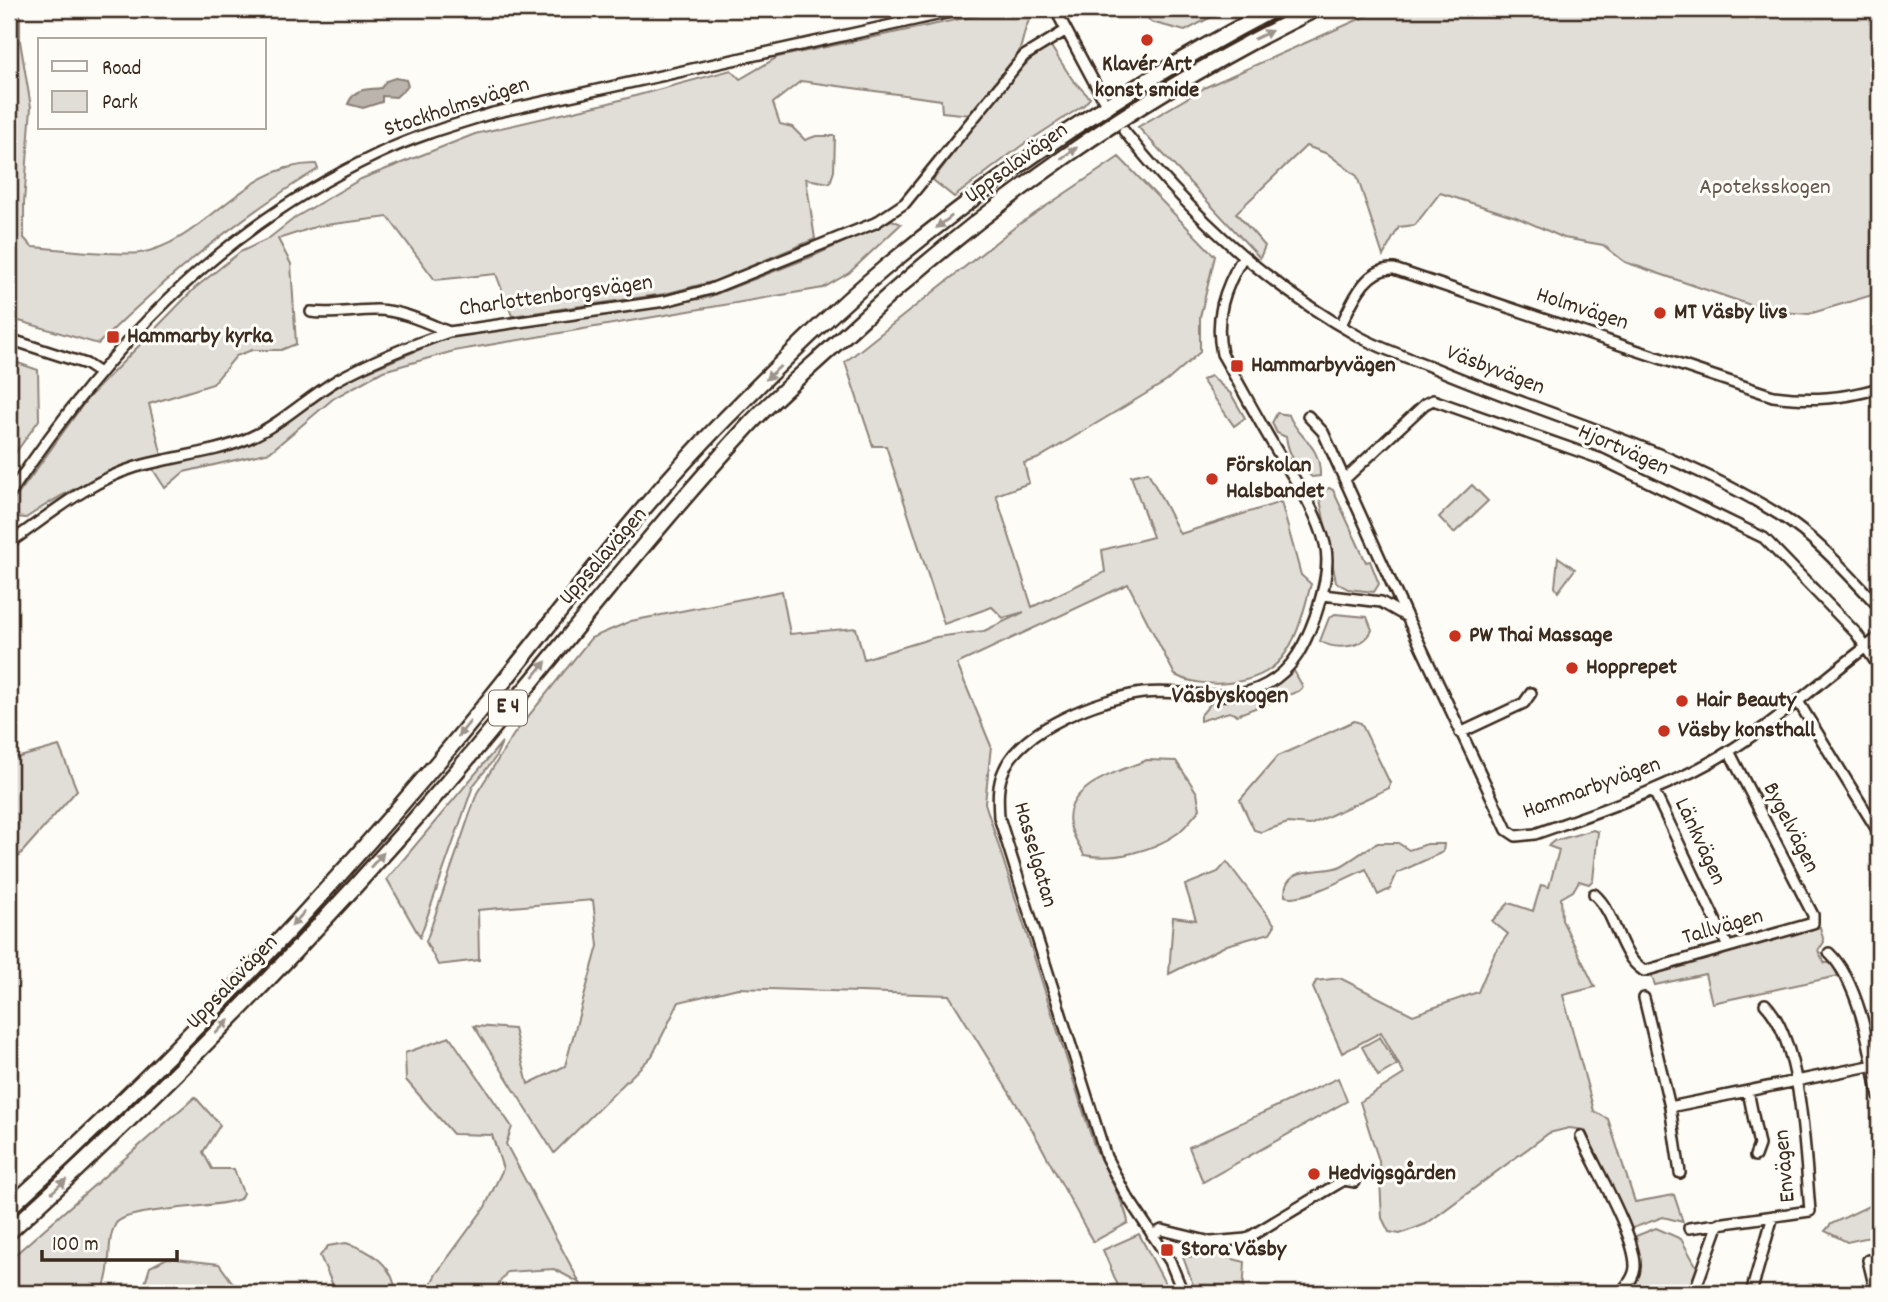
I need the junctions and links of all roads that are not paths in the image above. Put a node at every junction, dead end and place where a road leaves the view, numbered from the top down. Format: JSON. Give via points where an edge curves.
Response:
{"nodes":[{"id":1,"x":964,"y":9,"type":"edge"},
{"id":2,"x":1055,"y":9,"type":"edge"},
{"id":3,"x":1274,"y":9,"type":"edge"},
{"id":4,"x":1316,"y":9,"type":"edge"},
{"id":5,"x":1065,"y":31,"type":"junction"},
{"id":6,"x":1102,"y":97,"type":"dead end"},
{"id":7,"x":1125,"y":131,"type":"dead end"},
{"id":8,"x":1243,"y":257,"type":"junction"},
{"id":9,"x":311,"y":312,"type":"dead end"},
{"id":10,"x":1341,"y":325,"type":"junction"},
{"id":11,"x":449,"y":332,"type":"junction"},
{"id":12,"x":9,"y":339,"type":"edge"},
{"id":13,"x":98,"y":372,"type":"junction"},
{"id":14,"x":1879,"y":388,"type":"edge"},
{"id":15,"x":1308,"y":416,"type":"dead end"},
{"id":16,"x":1345,"y":479,"type":"junction"},
{"id":17,"x":9,"y":495,"type":"edge"},
{"id":18,"x":9,"y":543,"type":"edge"},
{"id":19,"x":1323,"y":595,"type":"junction"},
{"id":20,"x":1879,"y":607,"type":"edge"},
{"id":21,"x":1407,"y":617,"type":"junction"},
{"id":22,"x":1879,"y":637,"type":"edge"},
{"id":23,"x":1867,"y":646,"type":"junction"},
{"id":24,"x":1879,"y":667,"type":"edge"},
{"id":25,"x":1531,"y":693,"type":"dead end"},
{"id":26,"x":1798,"y":703,"type":"junction"},
{"id":27,"x":1460,"y":733,"type":"junction"},
{"id":28,"x":1729,"y":751,"type":"junction"},
{"id":29,"x":1654,"y":791,"type":"junction"},
{"id":30,"x":1879,"y":834,"type":"edge"},
{"id":31,"x":1594,"y":894,"type":"dead end"},
{"id":32,"x":1813,"y":923,"type":"joint"},
{"id":33,"x":1728,"y":947,"type":"junction"},
{"id":34,"x":1829,"y":953,"type":"dead end"},
{"id":35,"x":1644,"y":998,"type":"dead end"},
{"id":36,"x":1765,"y":1004,"type":"dead end"},
{"id":37,"x":1876,"y":1064,"type":"edge"},
{"id":38,"x":1797,"y":1081,"type":"junction"},
{"id":39,"x":1748,"y":1091,"type":"junction"},
{"id":40,"x":1879,"y":1097,"type":"edge"},
{"id":41,"x":1670,"y":1107,"type":"junction"},
{"id":42,"x":1581,"y":1136,"type":"dead end"},
{"id":43,"x":1755,"y":1156,"type":"dead end"},
{"id":44,"x":1679,"y":1173,"type":"dead end"},
{"id":45,"x":1355,"y":1182,"type":"dead end"},
{"id":46,"x":9,"y":1208,"type":"edge"},
{"id":47,"x":1773,"y":1216,"type":"junction"},
{"id":48,"x":1719,"y":1223,"type":"junction"},
{"id":49,"x":1689,"y":1227,"type":"dead end"},
{"id":50,"x":9,"y":1232,"type":"edge"},
{"id":51,"x":1152,"y":1235,"type":"junction"},
{"id":52,"x":1868,"y":1260,"type":"dead end"},
{"id":53,"x":1183,"y":1293,"type":"edge"},
{"id":54,"x":1619,"y":1293,"type":"edge"},
{"id":55,"x":1694,"y":1293,"type":"edge"},
{"id":56,"x":1751,"y":1293,"type":"edge"},
{"id":57,"x":1876,"y":1293,"type":"edge"}],
"edges":[{"from":1,"to":13,"type":"street","name":"Stockholmsvägen","via":[[581,91],[493,113],[380,153],[305,194],[217,254],[145,319]]},
{"from":2,"to":5,"type":"street"},
{"from":3,"to":46,"type":"highway","name":"Uppsalavägen","number":"E 4","one_way":true,"via":[[1182,57],[997,180],[883,270],[735,409],[600,559],[443,756],[269,952],[96,1129]]},
{"from":50,"to":4,"type":"highway","name":"Uppsalavägen","number":"E 4","one_way":true,"via":[[107,1143],[281,968],[457,770],[752,421],[895,288],[1013,191],[1189,77]]},
{"from":5,"to":6,"type":"street"},
{"from":5,"to":11,"type":"street","name":"Charlottenborgsvägen","via":[[1024,56],[905,203],[875,223],[710,289],[665,301]]},
{"from":7,"to":8,"type":"street","name":"Väsbyvägen","via":[[1181,199]]},
{"from":8,"to":10,"type":"street","name":"Väsbyvägen"},
{"from":8,"to":19,"type":"street","name":"Hasselgatan","via":[[1219,314],[1222,354],[1316,516],[1326,548]]},
{"from":9,"to":11,"type":"street","via":[[379,310]]},
{"from":10,"to":14,"type":"street","name":"Holmvägen","via":[[1369,277],[1385,268],[1394,269],[1773,396],[1826,400]]},
{"from":10,"to":20,"type":"street","name":"Väsbyvägen","via":[[1478,387],[1700,470],[1780,515]]},
{"from":11,"to":18,"type":"street","name":"Charlottenborgsvägen","via":[[338,380],[249,438],[105,479],[70,498]]},
{"from":12,"to":13,"type":"street"},
{"from":13,"to":17,"type":"street","name":"Stockholmsvägen"},
{"from":15,"to":16,"type":"street","name":"Hammarbyvägen","via":[[1323,432]]},
{"from":16,"to":21,"type":"street","name":"Hammarbyvägen"},
{"from":16,"to":23,"type":"street","name":"Hjortvägen","via":[[1424,404],[1442,402],[1601,459],[1764,538]]},
{"from":19,"to":21,"type":"street","via":[[1381,602]]},
{"from":19,"to":51,"type":"street","name":"Hasselgatan","via":[[1292,665],[1267,684],[1225,696],[1170,692],[1115,698],[1022,744],[1010,758],[999,785],[999,817],[1106,1157]]},
{"from":21,"to":27,"type":"street","name":"Hammarbyvägen"},
{"from":22,"to":23,"type":"street","name":"Hammarbyvägen"},
{"from":23,"to":24,"type":"street","name":"Hjortvägen"},
{"from":23,"to":26,"type":"street","name":"Hammarbyvägen"},
{"from":25,"to":27,"type":"street","via":[[1524,703]]},
{"from":26,"to":28,"type":"street","name":"Hammarbyvägen"},
{"from":26,"to":30,"type":"street"},
{"from":27,"to":29,"type":"street","name":"Hammarbyvägen","via":[[1507,830],[1516,836],[1535,834]]},
{"from":28,"to":29,"type":"street","name":"Hammarbyvägen"},
{"from":28,"to":32,"type":"street","name":"Bygelvägen","via":[[1813,915]]},
{"from":29,"to":33,"type":"street","name":"Länkvägen"},
{"from":31,"to":33,"type":"street","name":"Tallvägen","via":[[1604,903],[1631,962],[1644,971]]},
{"from":32,"to":33,"type":"street","name":"Tallvägen"},
{"from":34,"to":37,"type":"street","via":[[1837,960]]},
{"from":35,"to":41,"type":"street"},
{"from":36,"to":38,"type":"street","via":[[1778,1017]]},
{"from":37,"to":38,"type":"street"},
{"from":37,"to":40,"type":"street"},
{"from":38,"to":39,"type":"street"},
{"from":38,"to":47,"type":"street","name":"Envägen","via":[[1811,1212]]},
{"from":39,"to":41,"type":"street"},
{"from":39,"to":43,"type":"street","via":[[1759,1145]]},
{"from":41,"to":44,"type":"street"},
{"from":42,"to":54,"type":"street","via":[[1628,1236],[1635,1266]]},
{"from":45,"to":51,"type":"street","via":[[1344,1180],[1246,1239],[1211,1242],[1162,1230]]},
{"from":47,"to":48,"type":"street","name":"Envägen"},
{"from":47,"to":56,"type":"street","name":"Envägen"},
{"from":48,"to":49,"type":"street","name":"Envägen"},
{"from":48,"to":55,"type":"street"},
{"from":51,"to":53,"type":"street","name":"Hasselgatan","via":[[1170,1261]]},
{"from":52,"to":57,"type":"street"}]}
